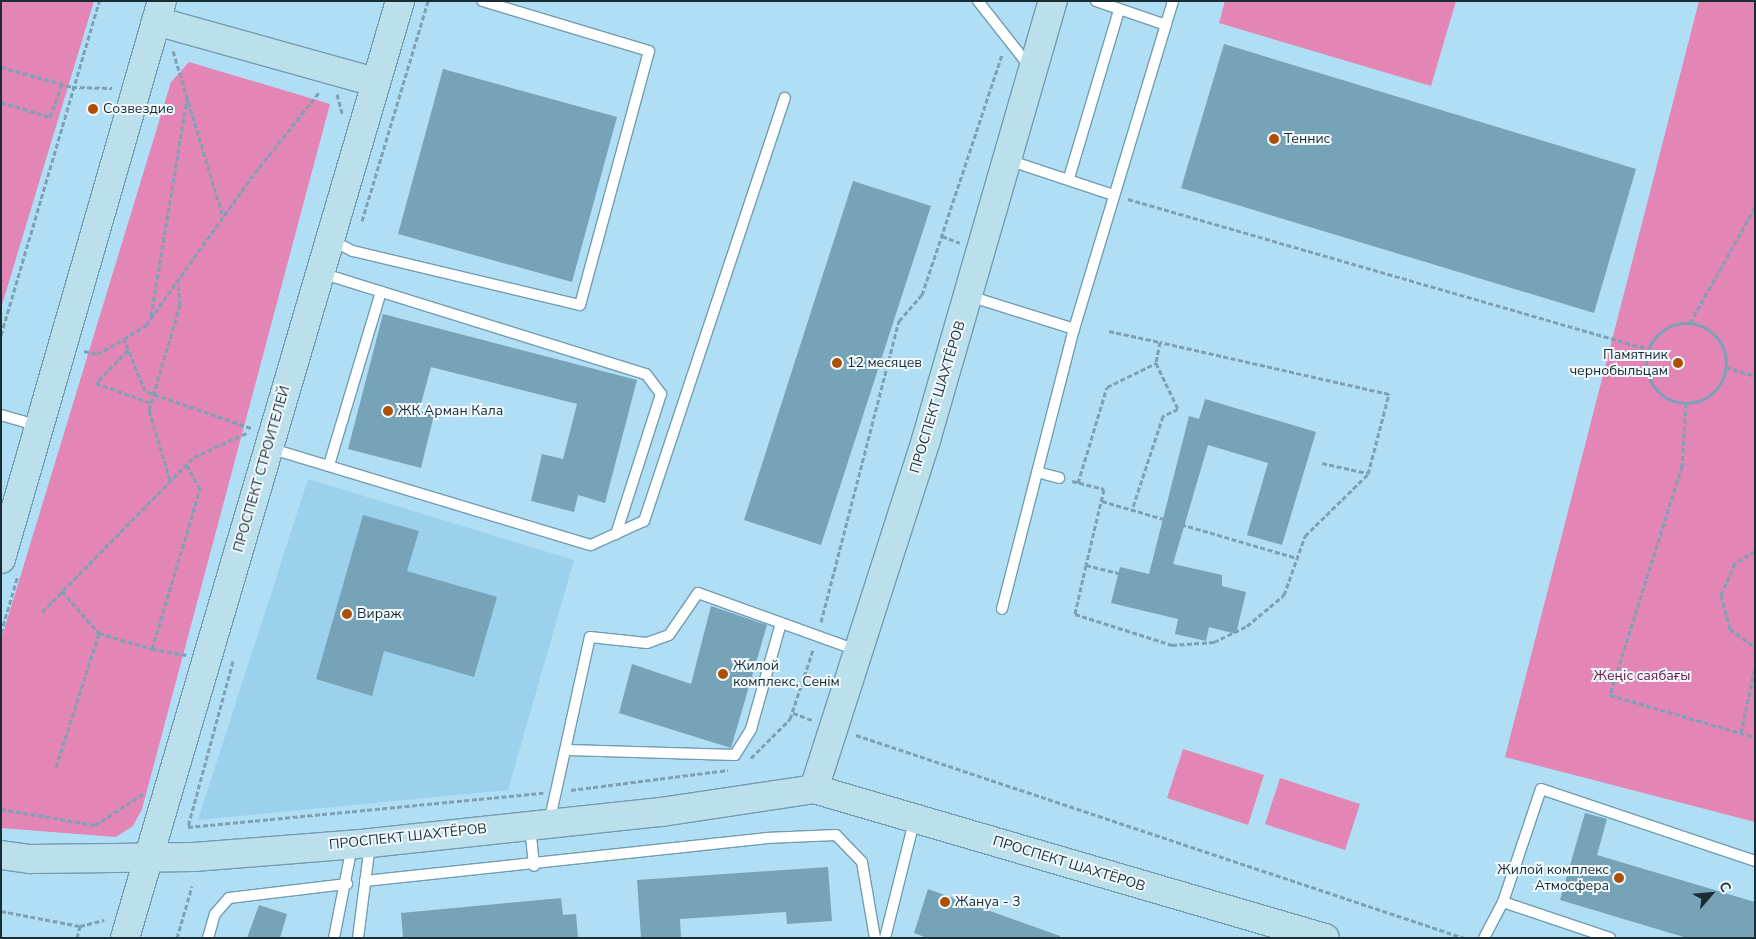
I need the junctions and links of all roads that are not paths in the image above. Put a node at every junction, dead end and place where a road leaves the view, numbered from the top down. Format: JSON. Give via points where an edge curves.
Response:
{"nodes":[{"id":1,"x":400,"y":1,"type":"edge"},
{"id":2,"x":482,"y":1,"type":"edge"},
{"id":3,"x":978,"y":1,"type":"edge"},
{"id":4,"x":1053,"y":1,"type":"edge"},
{"id":5,"x":1096,"y":1,"type":"edge"},
{"id":6,"x":1173,"y":1,"type":"edge"},
{"id":7,"x":1119,"y":10,"type":"junction"},
{"id":8,"x":159,"y":11,"type":"edge"},
{"id":9,"x":1166,"y":25,"type":"junction"},
{"id":10,"x":1032,"y":69,"type":"junction"},
{"id":11,"x":375,"y":82,"type":"junction"},
{"id":12,"x":784,"y":98,"type":"dead end"},
{"id":13,"x":1007,"y":160,"type":"junction"},
{"id":14,"x":1069,"y":178,"type":"junction"},
{"id":15,"x":1113,"y":195,"type":"junction"},
{"id":16,"x":330,"y":240,"type":"junction"},
{"id":17,"x":320,"y":273,"type":"junction"},
{"id":18,"x":381,"y":292,"type":"junction"},
{"id":19,"x":968,"y":296,"type":"junction"},
{"id":20,"x":1074,"y":329,"type":"junction"},
{"id":21,"x":1,"y":415,"type":"edge"},
{"id":22,"x":39,"y":426,"type":"junction"},
{"id":23,"x":268,"y":448,"type":"junction"},
{"id":24,"x":329,"y":465,"type":"junction"},
{"id":25,"x":1037,"y":472,"type":"junction"},
{"id":26,"x":1059,"y":478,"type":"road end"},
{"id":27,"x":616,"y":534,"type":"junction"},
{"id":28,"x":10,"y":563,"type":"edge"},
{"id":29,"x":1002,"y":609,"type":"dead end"},
{"id":30,"x":781,"y":623,"type":"junction"},
{"id":31,"x":856,"y":650,"type":"junction"},
{"id":32,"x":568,"y":750,"type":"junction"},
{"id":33,"x":814,"y":789,"type":"junction"},
{"id":34,"x":915,"y":817,"type":"junction"},
{"id":35,"x":539,"y":823,"type":"junction"},
{"id":36,"x":361,"y":844,"type":"junction"},
{"id":37,"x":1,"y":855,"type":"edge"},
{"id":38,"x":148,"y":857,"type":"junction"},
{"id":39,"x":1755,"y":861,"type":"edge"},
{"id":40,"x":534,"y":866,"type":"junction"},
{"id":41,"x":365,"y":881,"type":"junction"},
{"id":42,"x":347,"y":884,"type":"junction"},
{"id":43,"x":1503,"y":902,"type":"junction"},
{"id":44,"x":1294,"y":933,"type":"edge"},
{"id":45,"x":125,"y":938,"type":"edge"},
{"id":46,"x":208,"y":938,"type":"edge"},
{"id":47,"x":334,"y":938,"type":"edge"},
{"id":48,"x":358,"y":938,"type":"edge"},
{"id":49,"x":875,"y":938,"type":"edge"},
{"id":50,"x":885,"y":938,"type":"edge"},
{"id":51,"x":1325,"y":938,"type":"edge"},
{"id":52,"x":1484,"y":938,"type":"edge"},
{"id":53,"x":1610,"y":938,"type":"edge"}],
"edges":[{"from":1,"to":11,"type":"main road","name":"ПРОСПЕКТ СТРОИТЕЛЕЙ"},
{"from":2,"to":16,"type":"lane","via":[[649,51],[580,305],[353,251]]},
{"from":3,"to":10,"type":"lane"},
{"from":4,"to":10,"type":"main road","name":"ПРОСПЕКТ ШАХТЁРОВ"},
{"from":5,"to":7,"type":"lane"},
{"from":6,"to":9,"type":"lane"},
{"from":7,"to":9,"type":"lane"},
{"from":7,"to":14,"type":"lane"},
{"from":8,"to":11,"type":"main road"},
{"from":8,"to":22,"type":"main road"},
{"from":9,"to":15,"type":"lane"},
{"from":10,"to":13,"type":"main road","name":"ПРОСПЕКТ ШАХТЁРОВ"},
{"from":11,"to":16,"type":"main road","name":"ПРОСПЕКТ СТРОИТЕЛЕЙ"},
{"from":12,"to":27,"type":"lane","via":[[644,521]]},
{"from":13,"to":14,"type":"lane"},
{"from":13,"to":19,"type":"main road","name":"ПРОСПЕКТ ШАХТЁРОВ"},
{"from":14,"to":15,"type":"lane"},
{"from":15,"to":20,"type":"lane"},
{"from":16,"to":17,"type":"main road","name":"ПРОСПЕКТ СТРОИТЕЛЕЙ"},
{"from":17,"to":18,"type":"lane"},
{"from":17,"to":23,"type":"main road","name":"ПРОСПЕКТ СТРОИТЕЛЕЙ"},
{"from":18,"to":24,"type":"lane"},
{"from":18,"to":27,"type":"lane","via":[[646,374],[656,384],[661,394]]},
{"from":19,"to":20,"type":"lane"},
{"from":19,"to":31,"type":"main road","name":"ПРОСПЕКТ ШАХТЁРОВ","via":[[926,440]]},
{"from":20,"to":25,"type":"lane"},
{"from":21,"to":22,"type":"lane"},
{"from":22,"to":28,"type":"main road"},
{"from":23,"to":24,"type":"lane"},
{"from":23,"to":38,"type":"main road","name":"ПРОСПЕКТ СТРОИТЕЛЕЙ"},
{"from":24,"to":27,"type":"lane","via":[[591,546]]},
{"from":25,"to":26,"type":"lane"},
{"from":25,"to":29,"type":"lane"},
{"from":30,"to":31,"type":"lane"},
{"from":30,"to":32,"type":"lane","via":[[751,729],[735,755]]},
{"from":30,"to":32,"type":"lane","via":[[698,592],[669,635],[647,643],[590,637]]},
{"from":31,"to":33,"type":"main road","name":"ПРОСПЕКТ ШАХТЁРОВ"},
{"from":32,"to":35,"type":"lane"},
{"from":33,"to":34,"type":"main road","name":"ПРОСПЕКТ ШАХТЁРОВ"},
{"from":33,"to":35,"type":"main road","name":"ПРОСПЕКТ ШАХТЁРОВ"},
{"from":34,"to":44,"type":"main road","name":"ПРОСПЕКТ ШАХТЁРОВ"},
{"from":34,"to":50,"type":"lane"},
{"from":35,"to":36,"type":"main road","name":"ПРОСПЕКТ ШАХТЁРОВ"},
{"from":35,"to":40,"type":"lane"},
{"from":36,"to":38,"type":"main road","name":"ПРОСПЕКТ ШАХТЁРОВ"},
{"from":36,"to":41,"type":"lane"},
{"from":36,"to":42,"type":"lane"},
{"from":37,"to":38,"type":"main road","name":"ПРОСПЕКТ ШАХТЁРОВ","via":[[31,859]]},
{"from":38,"to":45,"type":"main road","name":"ПРОСПЕКТ СТРОИТЕЛЕЙ"},
{"from":39,"to":43,"type":"lane","via":[[1541,790]]},
{"from":40,"to":41,"type":"lane"},
{"from":40,"to":49,"type":"lane","via":[[766,838],[836,835],[862,862]]},
{"from":41,"to":48,"type":"lane"},
{"from":42,"to":46,"type":"lane","via":[[229,898],[215,914]]},
{"from":42,"to":47,"type":"lane"},
{"from":43,"to":52,"type":"lane"},
{"from":43,"to":53,"type":"lane"},
{"from":44,"to":51,"type":"main road","name":"ПРОСПЕКТ ШАХТЁРОВ"}]}
